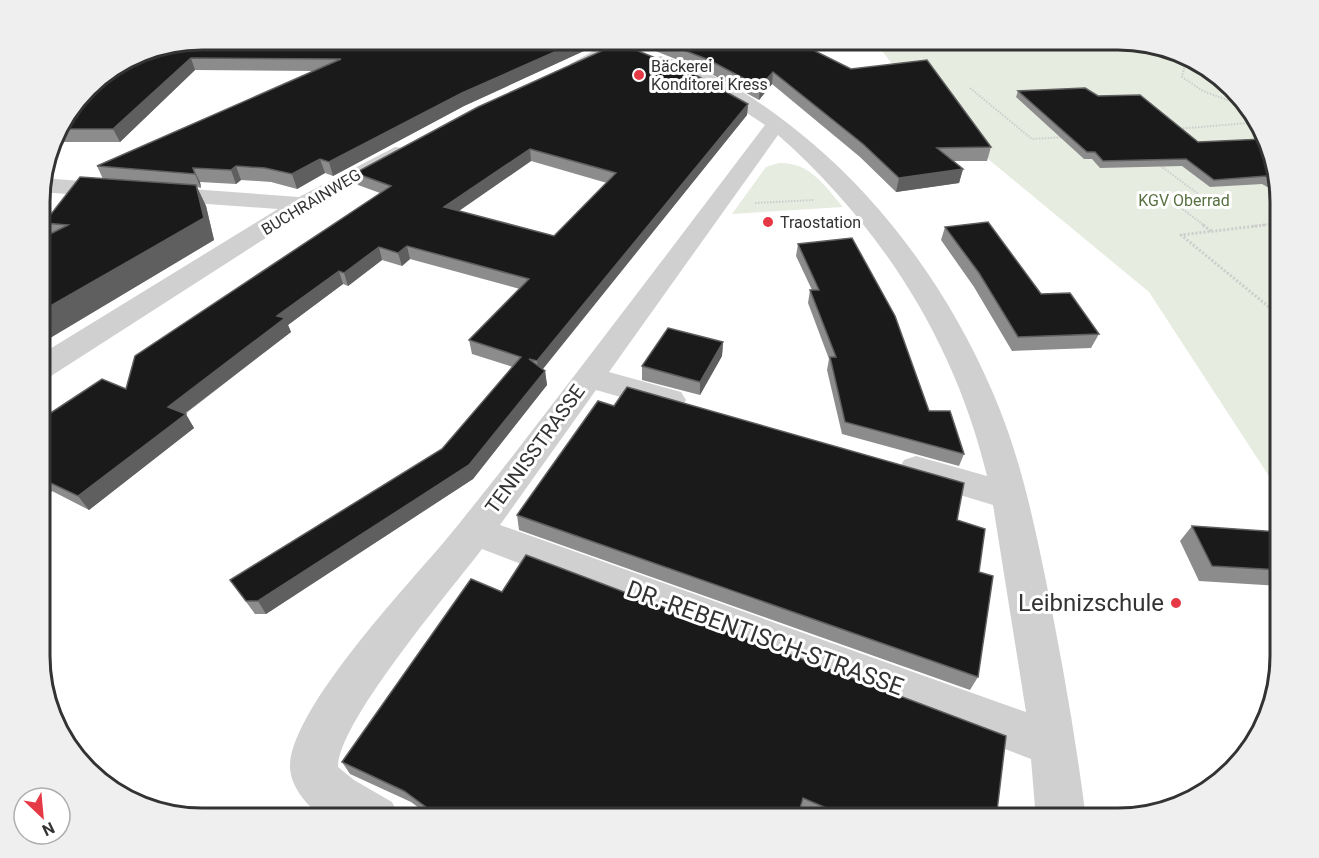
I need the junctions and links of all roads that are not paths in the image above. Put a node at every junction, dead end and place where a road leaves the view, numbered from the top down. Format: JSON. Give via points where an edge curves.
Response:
{"nodes":[{"id":1,"x":607,"y":49,"type":"edge"},
{"id":2,"x":636,"y":49,"type":"edge"},
{"id":3,"x":562,"y":71,"type":"edge"},
{"id":4,"x":776,"y":124,"type":"junction"},
{"id":5,"x":419,"y":140,"type":"edge"},
{"id":6,"x":51,"y":186,"type":"edge"},
{"id":7,"x":303,"y":204,"type":"junction"},
{"id":8,"x":49,"y":363,"type":"edge"},
{"id":9,"x":588,"y":377,"type":"junction"},
{"id":10,"x":701,"y":409,"type":"edge"},
{"id":11,"x":883,"y":460,"type":"edge"},
{"id":12,"x":1008,"y":496,"type":"junction"},
{"id":13,"x":475,"y":531,"type":"junction"},
{"id":14,"x":1054,"y":745,"type":"junction"},
{"id":15,"x":356,"y":808,"type":"edge"},
{"id":16,"x":1060,"y":808,"type":"edge"}],
"edges":[{"from":1,"to":3,"type":"street"},
{"from":2,"to":4,"type":"street","via":[[724,89]]},
{"from":4,"to":9,"type":"street","name":"TENNISSTRASSE"},
{"from":4,"to":12,"type":"street","via":[[855,198],[904,259],[950,335],[984,412]]},
{"from":5,"to":7,"type":"street","name":"BUCHRAINWEG"},
{"from":6,"to":7,"type":"street"},
{"from":7,"to":8,"type":"street","name":"BUCHRAINWEG"},
{"from":9,"to":10,"type":"street"},
{"from":9,"to":13,"type":"street","name":"TENNISSTRASSE"},
{"from":11,"to":12,"type":"street"},
{"from":12,"to":14,"type":"street"},
{"from":13,"to":14,"type":"street","name":"DR.-REBENTISCH-STRASSE"},
{"from":13,"to":15,"type":"street","name":"TENNISSTRASSE","via":[[338,706],[315,751],[318,780]]},
{"from":14,"to":16,"type":"street"}]}
